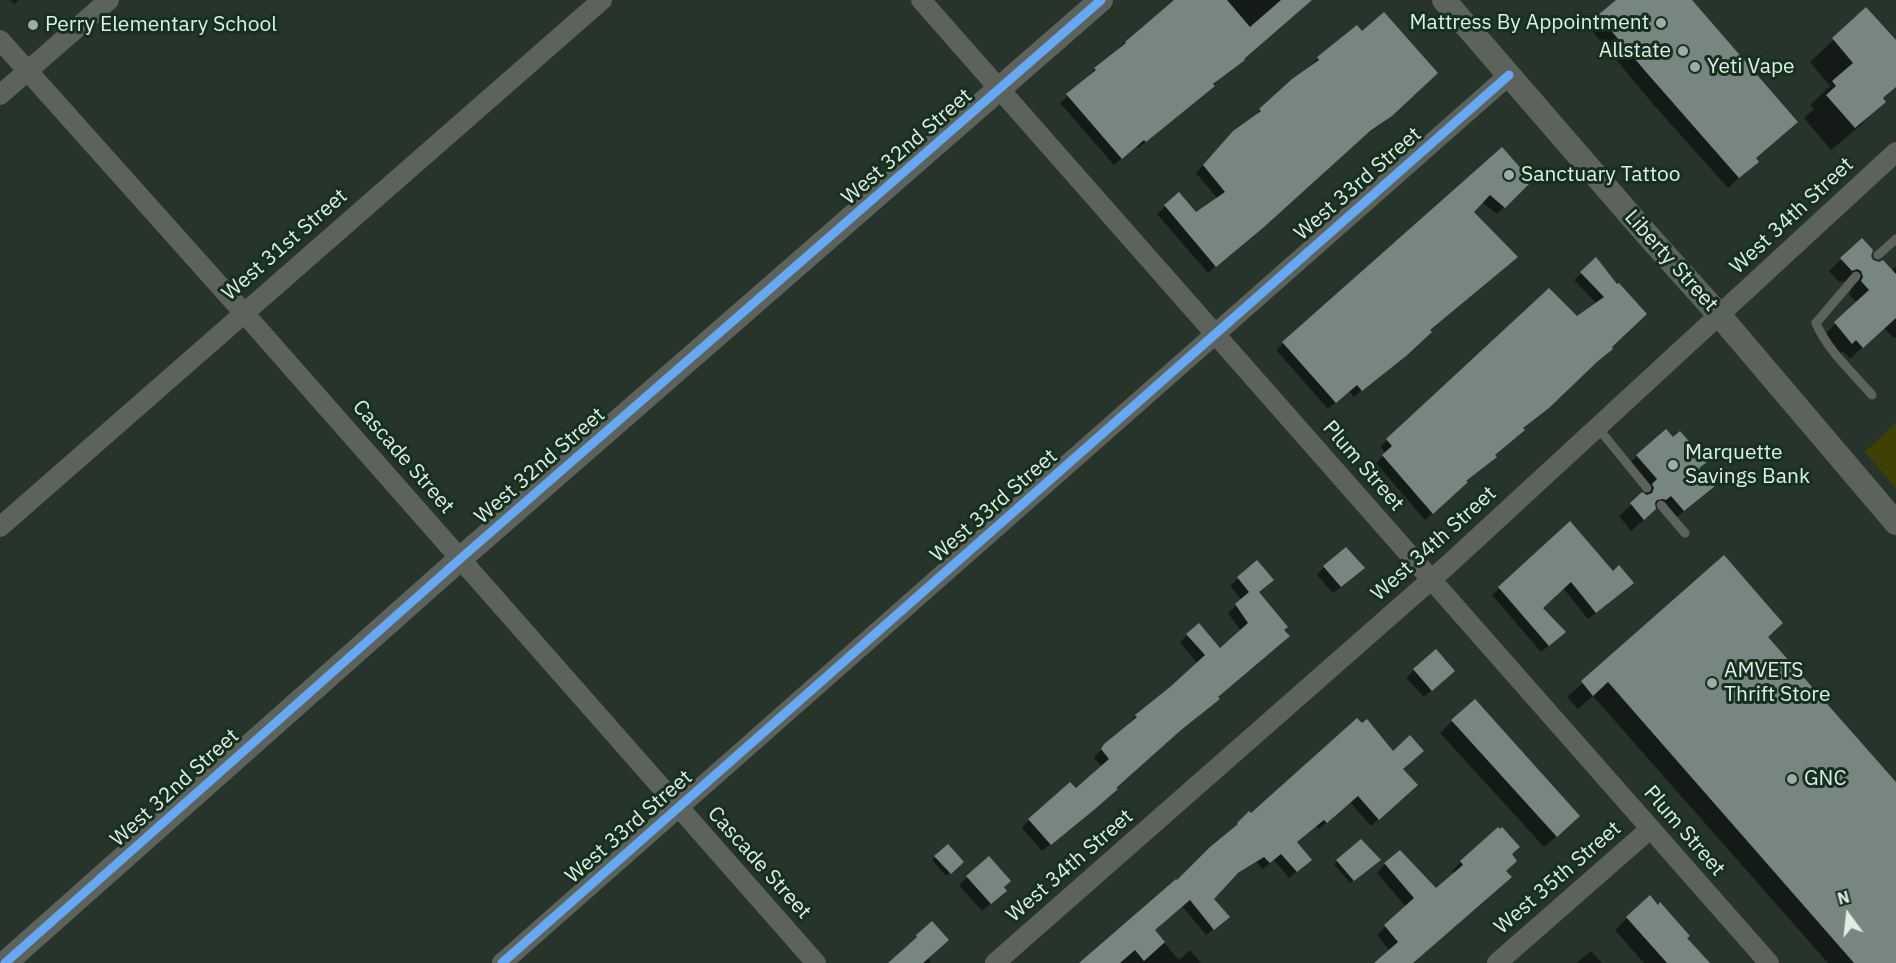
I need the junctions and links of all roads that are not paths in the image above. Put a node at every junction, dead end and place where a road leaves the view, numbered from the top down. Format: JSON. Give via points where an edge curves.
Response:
{"nodes":[{"id":1,"x":109,"y":0,"type":"edge"},
{"id":2,"x":602,"y":0,"type":"edge"},
{"id":3,"x":921,"y":0,"type":"edge"},
{"id":4,"x":1101,"y":0,"type":"edge"},
{"id":5,"x":1444,"y":0,"type":"edge"},
{"id":6,"x":0,"y":40,"type":"edge"},
{"id":7,"x":28,"y":71,"type":"junction"},
{"id":8,"x":1509,"y":75,"type":"junction"},
{"id":9,"x":1000,"y":90,"type":"junction"},
{"id":10,"x":0,"y":95,"type":"edge"},
{"id":11,"x":1896,"y":152,"type":"edge"},
{"id":12,"x":1896,"y":239,"type":"edge"},
{"id":13,"x":1878,"y":255,"type":"dead end"},
{"id":14,"x":1856,"y":276,"type":"dead end"},
{"id":15,"x":244,"y":313,"type":"junction"},
{"id":16,"x":1719,"y":316,"type":"junction"},
{"id":17,"x":1216,"y":334,"type":"junction"},
{"id":18,"x":1872,"y":395,"type":"dead end"},
{"id":19,"x":1598,"y":428,"type":"junction"},
{"id":20,"x":1647,"y":488,"type":"dead end"},
{"id":21,"x":1661,"y":505,"type":"dead end"},
{"id":22,"x":1896,"y":523,"type":"edge"},
{"id":23,"x":0,"y":527,"type":"edge"},
{"id":24,"x":1685,"y":533,"type":"dead end"},
{"id":25,"x":460,"y":559,"type":"junction"},
{"id":26,"x":1431,"y":580,"type":"junction"},
{"id":27,"x":678,"y":808,"type":"junction"},
{"id":28,"x":1650,"y":829,"type":"junction"},
{"id":29,"x":5,"y":963,"type":"edge"},
{"id":30,"x":502,"y":963,"type":"edge"},
{"id":31,"x":816,"y":963,"type":"edge"},
{"id":32,"x":995,"y":963,"type":"edge"},
{"id":33,"x":1497,"y":963,"type":"edge"},
{"id":34,"x":1769,"y":963,"type":"edge"}],
"edges":[{"from":1,"to":7,"type":"street"},
{"from":2,"to":15,"type":"street","name":"West 31st Street"},
{"from":3,"to":9,"type":"street","name":"Plum Street"},
{"from":4,"to":9,"type":"street","name":"West 32nd Street"},
{"from":5,"to":8,"type":"street","name":"Liberty Street"},
{"from":6,"to":7,"type":"street","name":"Cascade Street"},
{"from":7,"to":10,"type":"street"},
{"from":7,"to":15,"type":"street","name":"Cascade Street"},
{"from":8,"to":16,"type":"street","name":"Liberty Street"},
{"from":8,"to":17,"type":"street","name":"West 33rd Street"},
{"from":9,"to":17,"type":"street","name":"Plum Street"},
{"from":9,"to":25,"type":"street","name":"West 32nd Street"},
{"from":11,"to":16,"type":"street","name":"West 34th Street"},
{"from":12,"to":13,"type":"lane"},
{"from":14,"to":18,"type":"lane","via":[[1816,323],[1831,348]]},
{"from":15,"to":23,"type":"street","name":"West 31st Street"},
{"from":15,"to":25,"type":"street","name":"Cascade Street"},
{"from":16,"to":19,"type":"street","name":"West 34th Street"},
{"from":16,"to":22,"type":"street","name":"Liberty Street"},
{"from":17,"to":26,"type":"street","name":"Plum Street"},
{"from":17,"to":27,"type":"street","name":"West 33rd Street"},
{"from":19,"to":20,"type":"lane"},
{"from":19,"to":26,"type":"street","name":"West 34th Street"},
{"from":21,"to":24,"type":"lane"},
{"from":25,"to":27,"type":"street","name":"Cascade Street"},
{"from":25,"to":29,"type":"street","name":"West 32nd Street"},
{"from":26,"to":28,"type":"street","name":"Plum Street"},
{"from":26,"to":32,"type":"street","name":"West 34th Street"},
{"from":27,"to":30,"type":"street","name":"West 33rd Street"},
{"from":27,"to":31,"type":"street","name":"Cascade Street"},
{"from":28,"to":33,"type":"street","name":"West 35th Street"},
{"from":28,"to":34,"type":"street","name":"Plum Street"}]}
